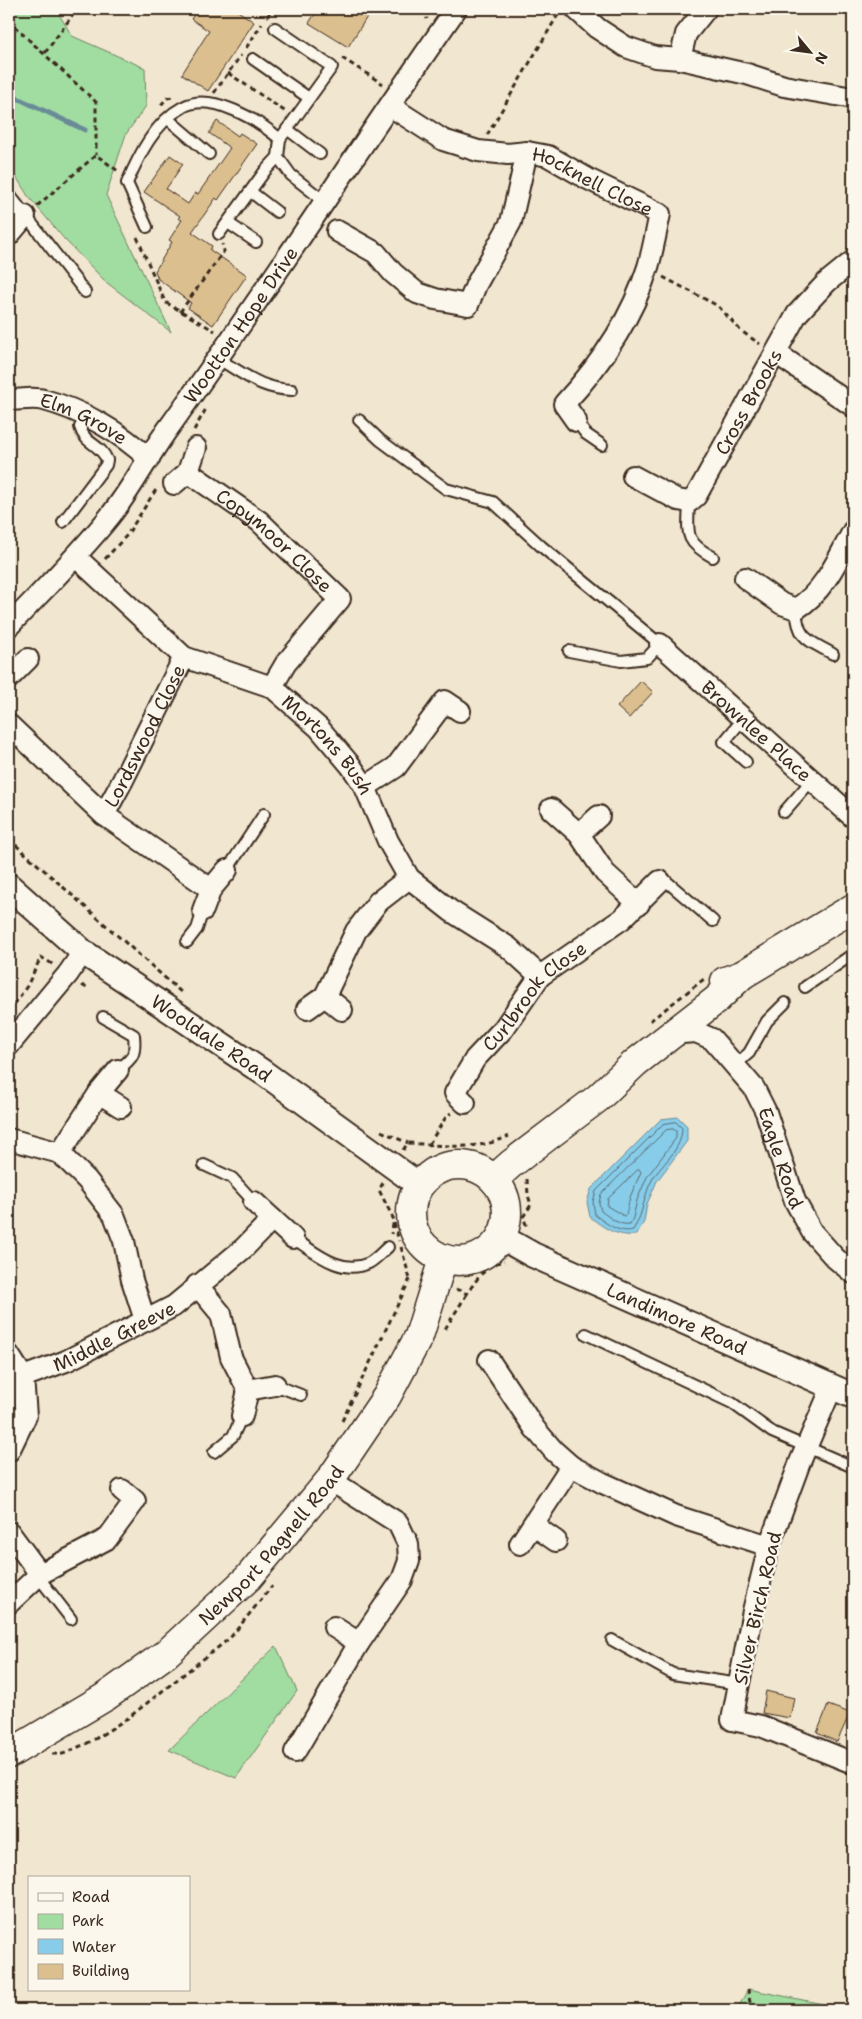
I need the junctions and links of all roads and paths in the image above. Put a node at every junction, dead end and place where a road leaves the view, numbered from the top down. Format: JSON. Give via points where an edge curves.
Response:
{"nodes":[{"id":1,"x":77,"y":9,"type":"edge"},
{"id":2,"x":454,"y":9,"type":"edge"},
{"id":3,"x":563,"y":9,"type":"edge"},
{"id":4,"x":576,"y":9,"type":"edge"},
{"id":5,"x":706,"y":9,"type":"edge"},
{"id":6,"x":9,"y":10,"type":"edge"},
{"id":7,"x":272,"y":10,"type":"dead end"},
{"id":8,"x":275,"y":28,"type":"dead end"},
{"id":9,"x":45,"y":53,"type":"junction"},
{"id":10,"x":253,"y":59,"type":"dead end"},
{"id":11,"x":680,"y":59,"type":"junction"},
{"id":12,"x":228,"y":73,"type":"dead end"},
{"id":13,"x":309,"y":98,"type":"junction"},
{"id":14,"x":853,"y":98,"type":"edge"},
{"id":15,"x":390,"y":106,"type":"junction"},
{"id":16,"x":168,"y":119,"type":"junction"},
{"id":17,"x":287,"y":129,"type":"junction"},
{"id":18,"x":280,"y":139,"type":"junction"},
{"id":19,"x":478,"y":151,"type":"junction"},
{"id":20,"x":527,"y":152,"type":"junction"},
{"id":21,"x":210,"y":154,"type":"dead end"},
{"id":22,"x":320,"y":154,"type":"dead end"},
{"id":23,"x":96,"y":155,"type":"junction"},
{"id":24,"x":278,"y":157,"type":"junction"},
{"id":25,"x":118,"y":179,"type":"dead end"},
{"id":26,"x":251,"y":192,"type":"junction"},
{"id":27,"x":9,"y":194,"type":"edge"},
{"id":28,"x":324,"y":201,"type":"junction"},
{"id":29,"x":277,"y":212,"type":"dead end"},
{"id":30,"x":25,"y":216,"type":"junction"},
{"id":31,"x":228,"y":223,"type":"junction"},
{"id":32,"x":147,"y":227,"type":"dead end"},
{"id":33,"x":135,"y":231,"type":"dead end"},
{"id":34,"x":337,"y":232,"type":"dead end"},
{"id":35,"x":219,"y":234,"type":"joint"},
{"id":36,"x":9,"y":236,"type":"edge"},
{"id":37,"x":256,"y":242,"type":"dead end"},
{"id":38,"x":853,"y":261,"type":"edge"},
{"id":39,"x":647,"y":268,"type":"junction"},
{"id":40,"x":85,"y":292,"type":"dead end"},
{"id":41,"x":180,"y":312,"type":"junction"},
{"id":42,"x":232,"y":340,"type":"junction"},
{"id":43,"x":776,"y":353,"type":"junction"},
{"id":44,"x":218,"y":359,"type":"junction"},
{"id":45,"x":292,"y":390,"type":"dead end"},
{"id":46,"x":9,"y":400,"type":"edge"},
{"id":47,"x":853,"y":406,"type":"edge"},
{"id":48,"x":87,"y":416,"type":"junction"},
{"id":49,"x":359,"y":420,"type":"dead end"},
{"id":50,"x":576,"y":421,"type":"joint"},
{"id":51,"x":602,"y":445,"type":"dead end"},
{"id":52,"x":196,"y":448,"type":"dead end"},
{"id":53,"x":149,"y":459,"type":"junction"},
{"id":54,"x":633,"y":476,"type":"dead end"},
{"id":55,"x":689,"y":502,"type":"junction"},
{"id":56,"x":63,"y":522,"type":"dead end"},
{"id":57,"x":853,"y":531,"type":"edge"},
{"id":58,"x":76,"y":557,"type":"junction"},
{"id":59,"x":713,"y":557,"type":"dead end"},
{"id":60,"x":745,"y":578,"type":"dead end"},
{"id":61,"x":796,"y":609,"type":"junction"},
{"id":62,"x":9,"y":626,"type":"edge"},
{"id":63,"x":660,"y":644,"type":"junction"},
{"id":64,"x":569,"y":650,"type":"dead end"},
{"id":65,"x":833,"y":654,"type":"dead end"},
{"id":66,"x":184,"y":657,"type":"junction"},
{"id":67,"x":28,"y":659,"type":"dead end"},
{"id":68,"x":9,"y":678,"type":"edge"},
{"id":69,"x":272,"y":687,"type":"junction"},
{"id":70,"x":460,"y":711,"type":"dead end"},
{"id":71,"x":743,"y":719,"type":"junction"},
{"id":72,"x":9,"y":725,"type":"edge"},
{"id":73,"x":746,"y":762,"type":"dead end"},
{"id":74,"x":812,"y":780,"type":"junction"},
{"id":75,"x":364,"y":787,"type":"junction"},
{"id":76,"x":551,"y":809,"type":"dead end"},
{"id":77,"x":784,"y":812,"type":"dead end"},
{"id":78,"x":264,"y":814,"type":"dead end"},
{"id":79,"x":104,"y":815,"type":"junction"},
{"id":80,"x":599,"y":816,"type":"dead end"},
{"id":81,"x":853,"y":817,"type":"edge"},
{"id":82,"x":579,"y":834,"type":"junction"},
{"id":83,"x":9,"y":839,"type":"edge"},
{"id":84,"x":227,"y":870,"type":"joint"},
{"id":85,"x":410,"y":878,"type":"junction"},
{"id":86,"x":660,"y":881,"type":"joint"},
{"id":87,"x":9,"y":886,"type":"edge"},
{"id":88,"x":211,"y":889,"type":"junction"},
{"id":89,"x":639,"y":904,"type":"junction"},
{"id":90,"x":853,"y":908,"type":"edge"},
{"id":91,"x":203,"y":910,"type":"joint"},
{"id":92,"x":713,"y":920,"type":"dead end"},
{"id":93,"x":187,"y":942,"type":"dead end"},
{"id":94,"x":83,"y":952,"type":"junction"},
{"id":95,"x":853,"y":954,"type":"edge"},
{"id":96,"x":742,"y":975,"type":"junction"},
{"id":97,"x":540,"y":976,"type":"junction"},
{"id":98,"x":805,"y":987,"type":"dead end"},
{"id":99,"x":187,"y":996,"type":"dead end"},
{"id":100,"x":325,"y":996,"type":"junction"},
{"id":101,"x":716,"y":1000,"type":"junction"},
{"id":102,"x":785,"y":1003,"type":"dead end"},
{"id":103,"x":307,"y":1009,"type":"dead end"},
{"id":104,"x":342,"y":1010,"type":"dead end"},
{"id":105,"x":104,"y":1017,"type":"dead end"},
{"id":106,"x":668,"y":1039,"type":"junction"},
{"id":107,"x":712,"y":1039,"type":"junction"},
{"id":108,"x":9,"y":1045,"type":"edge"},
{"id":109,"x":635,"y":1063,"type":"junction"},
{"id":110,"x":734,"y":1066,"type":"junction"},
{"id":111,"x":118,"y":1070,"type":"joint"},
{"id":112,"x":98,"y":1092,"type":"junction"},
{"id":113,"x":465,"y":1103,"type":"joint"},
{"id":114,"x":121,"y":1107,"type":"dead end"},
{"id":115,"x":9,"y":1139,"type":"edge"},
{"id":116,"x":429,"y":1144,"type":"dead end"},
{"id":117,"x":60,"y":1154,"type":"junction"},
{"id":118,"x":204,"y":1165,"type":"dead end"},
{"id":119,"x":503,"y":1172,"type":"junction"},
{"id":120,"x":419,"y":1185,"type":"junction"},
{"id":121,"x":254,"y":1202,"type":"joint"},
{"id":122,"x":272,"y":1218,"type":"junction"},
{"id":123,"x":394,"y":1220,"type":"dead end"},
{"id":124,"x":293,"y":1238,"type":"joint"},
{"id":125,"x":511,"y":1242,"type":"junction"},
{"id":126,"x":388,"y":1247,"type":"dead end"},
{"id":127,"x":440,"y":1269,"type":"junction"},
{"id":128,"x":853,"y":1273,"type":"edge"},
{"id":129,"x":410,"y":1279,"type":"junction"},
{"id":130,"x":197,"y":1285,"type":"junction"},
{"id":131,"x":145,"y":1320,"type":"junction"},
{"id":132,"x":586,"y":1334,"type":"dead end"},
{"id":133,"x":9,"y":1355,"type":"edge"},
{"id":134,"x":490,"y":1360,"type":"dead end"},
{"id":135,"x":23,"y":1377,"type":"junction"},
{"id":136,"x":275,"y":1385,"type":"joint"},
{"id":137,"x":832,"y":1387,"type":"junction"},
{"id":138,"x":248,"y":1390,"type":"junction"},
{"id":139,"x":300,"y":1395,"type":"dead end"},
{"id":140,"x":853,"y":1396,"type":"edge"},
{"id":141,"x":242,"y":1416,"type":"joint"},
{"id":142,"x":339,"y":1428,"type":"dead end"},
{"id":143,"x":806,"y":1447,"type":"junction"},
{"id":144,"x":9,"y":1451,"type":"edge"},
{"id":145,"x":214,"y":1452,"type":"dead end"},
{"id":146,"x":571,"y":1466,"type":"junction"},
{"id":147,"x":853,"y":1467,"type":"edge"},
{"id":148,"x":330,"y":1480,"type":"junction"},
{"id":149,"x":122,"y":1490,"type":"dead end"},
{"id":150,"x":533,"y":1525,"type":"junction"},
{"id":151,"x":9,"y":1532,"type":"edge"},
{"id":152,"x":556,"y":1540,"type":"dead end"},
{"id":153,"x":520,"y":1544,"type":"dead end"},
{"id":154,"x":769,"y":1546,"type":"junction"},
{"id":155,"x":38,"y":1575,"type":"junction"},
{"id":156,"x":9,"y":1603,"type":"edge"},
{"id":157,"x":71,"y":1619,"type":"dead end"},
{"id":158,"x":334,"y":1627,"type":"dead end"},
{"id":159,"x":612,"y":1640,"type":"dead end"},
{"id":160,"x":359,"y":1642,"type":"junction"},
{"id":161,"x":739,"y":1684,"type":"junction"},
{"id":162,"x":295,"y":1752,"type":"dead end"},
{"id":163,"x":9,"y":1754,"type":"edge"},
{"id":164,"x":853,"y":1763,"type":"edge"},
{"id":165,"x":748,"y":1989,"type":"dead end"},
{"id":166,"x":751,"y":2010,"type":"edge"}],
"edges":[{"from":1,"to":9,"type":"path"},
{"from":2,"to":15,"type":"street","name":"Wootton Hope Drive"},
{"from":3,"to":19,"type":"path","via":[[551,24]]},
{"from":4,"to":11,"type":"street","via":[[626,47],[655,57]]},
{"from":5,"to":11,"type":"street","via":[[686,34]]},
{"from":6,"to":9,"type":"path","via":[[14,26]]},
{"from":7,"to":12,"type":"path"},
{"from":8,"to":13,"type":"lane","via":[[332,67]]},
{"from":9,"to":23,"type":"path","via":[[96,102]]},
{"from":10,"to":13,"type":"lane"},
{"from":11,"to":14,"type":"street","via":[[784,86]]},
{"from":13,"to":17,"type":"lane"},
{"from":15,"to":19,"type":"street","name":"Hocknell Close","via":[[443,140]]},
{"from":15,"to":28,"type":"street","name":"Wootton Hope Drive"},
{"from":16,"to":18,"type":"lane","via":[[184,106],[204,102],[226,107]]},
{"from":16,"to":21,"type":"lane"},
{"from":16,"to":32,"type":"lane","via":[[136,161],[127,182]]},
{"from":17,"to":18,"type":"lane"},
{"from":17,"to":22,"type":"lane"},
{"from":18,"to":24,"type":"lane"},
{"from":19,"to":20,"type":"street","name":"Hocknell Close"},
{"from":20,"to":34,"type":"street","via":[[511,222],[468,305],[416,292],[376,253]]},
{"from":20,"to":39,"type":"street","name":"Hocknell Close","via":[[548,156],[660,214]]},
{"from":23,"to":25,"type":"path","via":[[120,172]]},
{"from":23,"to":30,"type":"path"},
{"from":24,"to":26,"type":"lane"},
{"from":24,"to":28,"type":"lane","via":[[291,175]]},
{"from":26,"to":29,"type":"lane"},
{"from":26,"to":31,"type":"lane"},
{"from":27,"to":30,"type":"lane"},
{"from":28,"to":42,"type":"street","name":"Wootton Hope Drive"},
{"from":30,"to":36,"type":"street"},
{"from":30,"to":40,"type":"lane"},
{"from":31,"to":35,"type":"lane"},
{"from":31,"to":37,"type":"lane"},
{"from":33,"to":41,"type":"path","via":[[165,302]]},
{"from":35,"to":41,"type":"path","via":[[224,251]]},
{"from":38,"to":43,"type":"street","name":"Cross Brooks","via":[[827,282],[797,314]]},
{"from":39,"to":43,"type":"path","via":[[718,306],[741,331]]},
{"from":39,"to":50,"type":"street","name":"Hocknell Close","via":[[612,344],[564,404]]},
{"from":41,"to":42,"type":"path"},
{"from":42,"to":44,"type":"street","name":"Wootton Hope Drive"},
{"from":43,"to":47,"type":"street"},
{"from":43,"to":55,"type":"street","name":"Cross Brooks","via":[[696,496]]},
{"from":44,"to":45,"type":"lane","via":[[257,383]]},
{"from":44,"to":53,"type":"street","name":"Wootton Hope Drive"},
{"from":46,"to":48,"type":"street","name":"Elm Grove","via":[[42,399]]},
{"from":48,"to":53,"type":"street","name":"Elm Grove","via":[[136,446]]},
{"from":48,"to":56,"type":"lane","via":[[80,427],[82,436],[102,451],[106,465]]},
{"from":49,"to":63,"type":"lane","via":[[380,440],[446,489],[493,502]]},
{"from":50,"to":51,"type":"lane","via":[[586,434]]},
{"from":52,"to":69,"type":"street","name":"Copymoor Close","via":[[181,478],[259,521],[340,599],[286,663]]},
{"from":53,"to":58,"type":"street","name":"Wootton Hope Drive"},
{"from":54,"to":55,"type":"street","via":[[678,500]]},
{"from":55,"to":59,"type":"lane","via":[[688,532],[691,541]]},
{"from":57,"to":61,"type":"street","via":[[829,574],[807,602]]},
{"from":58,"to":62,"type":"street","name":"Wootton Hope Drive"},
{"from":58,"to":66,"type":"street","name":"Mortons Bush"},
{"from":60,"to":61,"type":"street","via":[[782,604]]},
{"from":61,"to":65,"type":"lane","via":[[799,630]]},
{"from":63,"to":64,"type":"lane","via":[[647,658],[622,661]]},
{"from":63,"to":71,"type":"street","name":"Brownlee Place"},
{"from":66,"to":69,"type":"street","name":"Mortons Bush"},
{"from":66,"to":79,"type":"street","name":"Lordswood Close"},
{"from":67,"to":68,"type":"street"},
{"from":69,"to":75,"type":"street","name":"Mortons Bush","via":[[320,728]]},
{"from":70,"to":75,"type":"street","via":[[446,701],[396,767]]},
{"from":71,"to":73,"type":"lane","via":[[724,742]]},
{"from":71,"to":74,"type":"street","name":"Brownlee Place"},
{"from":72,"to":79,"type":"street","name":"Lordswood Close"},
{"from":74,"to":77,"type":"lane"},
{"from":74,"to":81,"type":"street","name":"Brownlee Place"},
{"from":75,"to":85,"type":"street","name":"Mortons Bush","via":[[388,841]]},
{"from":76,"to":82,"type":"street"},
{"from":78,"to":84,"type":"lane"},
{"from":79,"to":88,"type":"street","name":"Lordswood Close"},
{"from":80,"to":82,"type":"street"},
{"from":82,"to":89,"type":"street","via":[[606,874]]},
{"from":83,"to":99,"type":"path"},
{"from":84,"to":88,"type":"street"},
{"from":85,"to":97,"type":"street","name":"Mortons Bush","via":[[451,911],[508,947]]},
{"from":85,"to":100,"type":"street","via":[[378,902],[356,931]]},
{"from":86,"to":89,"type":"street","name":"Curlbrook Close"},
{"from":86,"to":92,"type":"lane","via":[[665,880]]},
{"from":87,"to":94,"type":"street","name":"Wooldale Road"},
{"from":88,"to":91,"type":"street"},
{"from":89,"to":97,"type":"street","name":"Curlbrook Close"},
{"from":90,"to":96,"type":"main road"},
{"from":91,"to":93,"type":"lane","via":[[197,929]]},
{"from":94,"to":108,"type":"street"},
{"from":94,"to":120,"type":"street","name":"Wooldale Road","via":[[264,1073]]},
{"from":95,"to":98,"type":"lane"},
{"from":96,"to":101,"type":"main road"},
{"from":96,"to":109,"type":"main road","via":[[715,985],[692,1002],[660,1031]]},
{"from":97,"to":113,"type":"street","name":"Curlbrook Close","via":[[504,1028],[475,1059],[455,1093]]},
{"from":100,"to":103,"type":"street"},
{"from":100,"to":104,"type":"street"},
{"from":101,"to":106,"type":"main road"},
{"from":101,"to":107,"type":"street","via":[[710,1019]]},
{"from":102,"to":110,"type":"lane","via":[[767,1021],[749,1053]]},
{"from":105,"to":111,"type":"lane","via":[[134,1035],[135,1048],[131,1060]]},
{"from":106,"to":107,"type":"street","via":[[696,1032]]},
{"from":106,"to":109,"type":"main road"},
{"from":107,"to":110,"type":"street","name":"Eagle Road"},
{"from":109,"to":119,"type":"main road","via":[[598,1098]]},
{"from":110,"to":128,"type":"street","name":"Eagle Road","via":[[754,1088],[766,1112],[794,1201],[812,1232]]},
{"from":111,"to":112,"type":"street"},
{"from":112,"to":114,"type":"street"},
{"from":112,"to":117,"type":"street"},
{"from":113,"to":116,"type":"path","via":[[446,1116]]},
{"from":115,"to":117,"type":"street"},
{"from":117,"to":131,"type":"street","via":[[87,1180],[114,1214]]},
{"from":118,"to":121,"type":"lane","via":[[232,1178]]},
{"from":119,"to":120,"type":"main road","via":[[464,1165],[447,1166],[432,1173]]},
{"from":119,"to":125,"type":"main road"},
{"from":119,"to":125,"type":"path","via":[[527,1178],[531,1205],[524,1217],[530,1232]]},
{"from":120,"to":127,"type":"main road","via":[[412,1202],[411,1219],[416,1236]]},
{"from":121,"to":122,"type":"street"},
{"from":122,"to":124,"type":"street"},
{"from":122,"to":130,"type":"street","name":"Middle Greeve","via":[[244,1248]]},
{"from":123,"to":129,"type":"path"},
{"from":124,"to":126,"type":"lane","via":[[331,1263],[352,1267],[370,1262]]},
{"from":125,"to":127,"type":"main road","via":[[476,1259]]},
{"from":125,"to":127,"type":"path","via":[[516,1260],[500,1262],[486,1270],[467,1294]]},
{"from":125,"to":137,"type":"street","name":"Landimore Road","via":[[533,1255]]},
{"from":127,"to":129,"type":"path"},
{"from":127,"to":148,"type":"main road","name":"Newport Pagnell Road","via":[[418,1336],[387,1396]]},
{"from":129,"to":142,"type":"path"},
{"from":130,"to":131,"type":"street","name":"Middle Greeve","via":[[174,1306]]},
{"from":130,"to":138,"type":"street","via":[[221,1314],[231,1357]]},
{"from":131,"to":135,"type":"street","name":"Middle Greeve","via":[[66,1361]]},
{"from":132,"to":143,"type":"lane","via":[[732,1403],[772,1432]]},
{"from":133,"to":135,"type":"street"},
{"from":134,"to":146,"type":"street","via":[[535,1429]]},
{"from":135,"to":144,"type":"street","via":[[26,1416]]},
{"from":136,"to":138,"type":"street"},
{"from":136,"to":139,"type":"lane"},
{"from":137,"to":140,"type":"street","name":"Landimore Road"},
{"from":137,"to":143,"type":"street","name":"Silver Birch Road"},
{"from":138,"to":141,"type":"street"},
{"from":141,"to":145,"type":"lane","via":[[233,1436]]},
{"from":143,"to":147,"type":"lane"},
{"from":143,"to":154,"type":"street","name":"Silver Birch Road"},
{"from":146,"to":150,"type":"street"},
{"from":146,"to":154,"type":"street","via":[[676,1516]]},
{"from":148,"to":160,"type":"street","via":[[398,1523],[408,1544],[409,1561],[402,1580]]},
{"from":148,"to":163,"type":"main road","name":"Newport Pagnell Road","via":[[248,1578],[167,1653],[105,1697]]},
{"from":149,"to":155,"type":"street","via":[[135,1501],[106,1539]]},
{"from":150,"to":152,"type":"street"},
{"from":150,"to":153,"type":"street"},
{"from":151,"to":155,"type":"street"},
{"from":154,"to":161,"type":"street","name":"Silver Birch Road"},
{"from":155,"to":156,"type":"street"},
{"from":155,"to":157,"type":"lane"},
{"from":158,"to":160,"type":"street"},
{"from":159,"to":161,"type":"lane","via":[[673,1674]]},
{"from":160,"to":162,"type":"street"},
{"from":161,"to":164,"type":"street","name":"Silver Birch Road","via":[[732,1720],[761,1726]]},
{"from":165,"to":166,"type":"path"}]}
